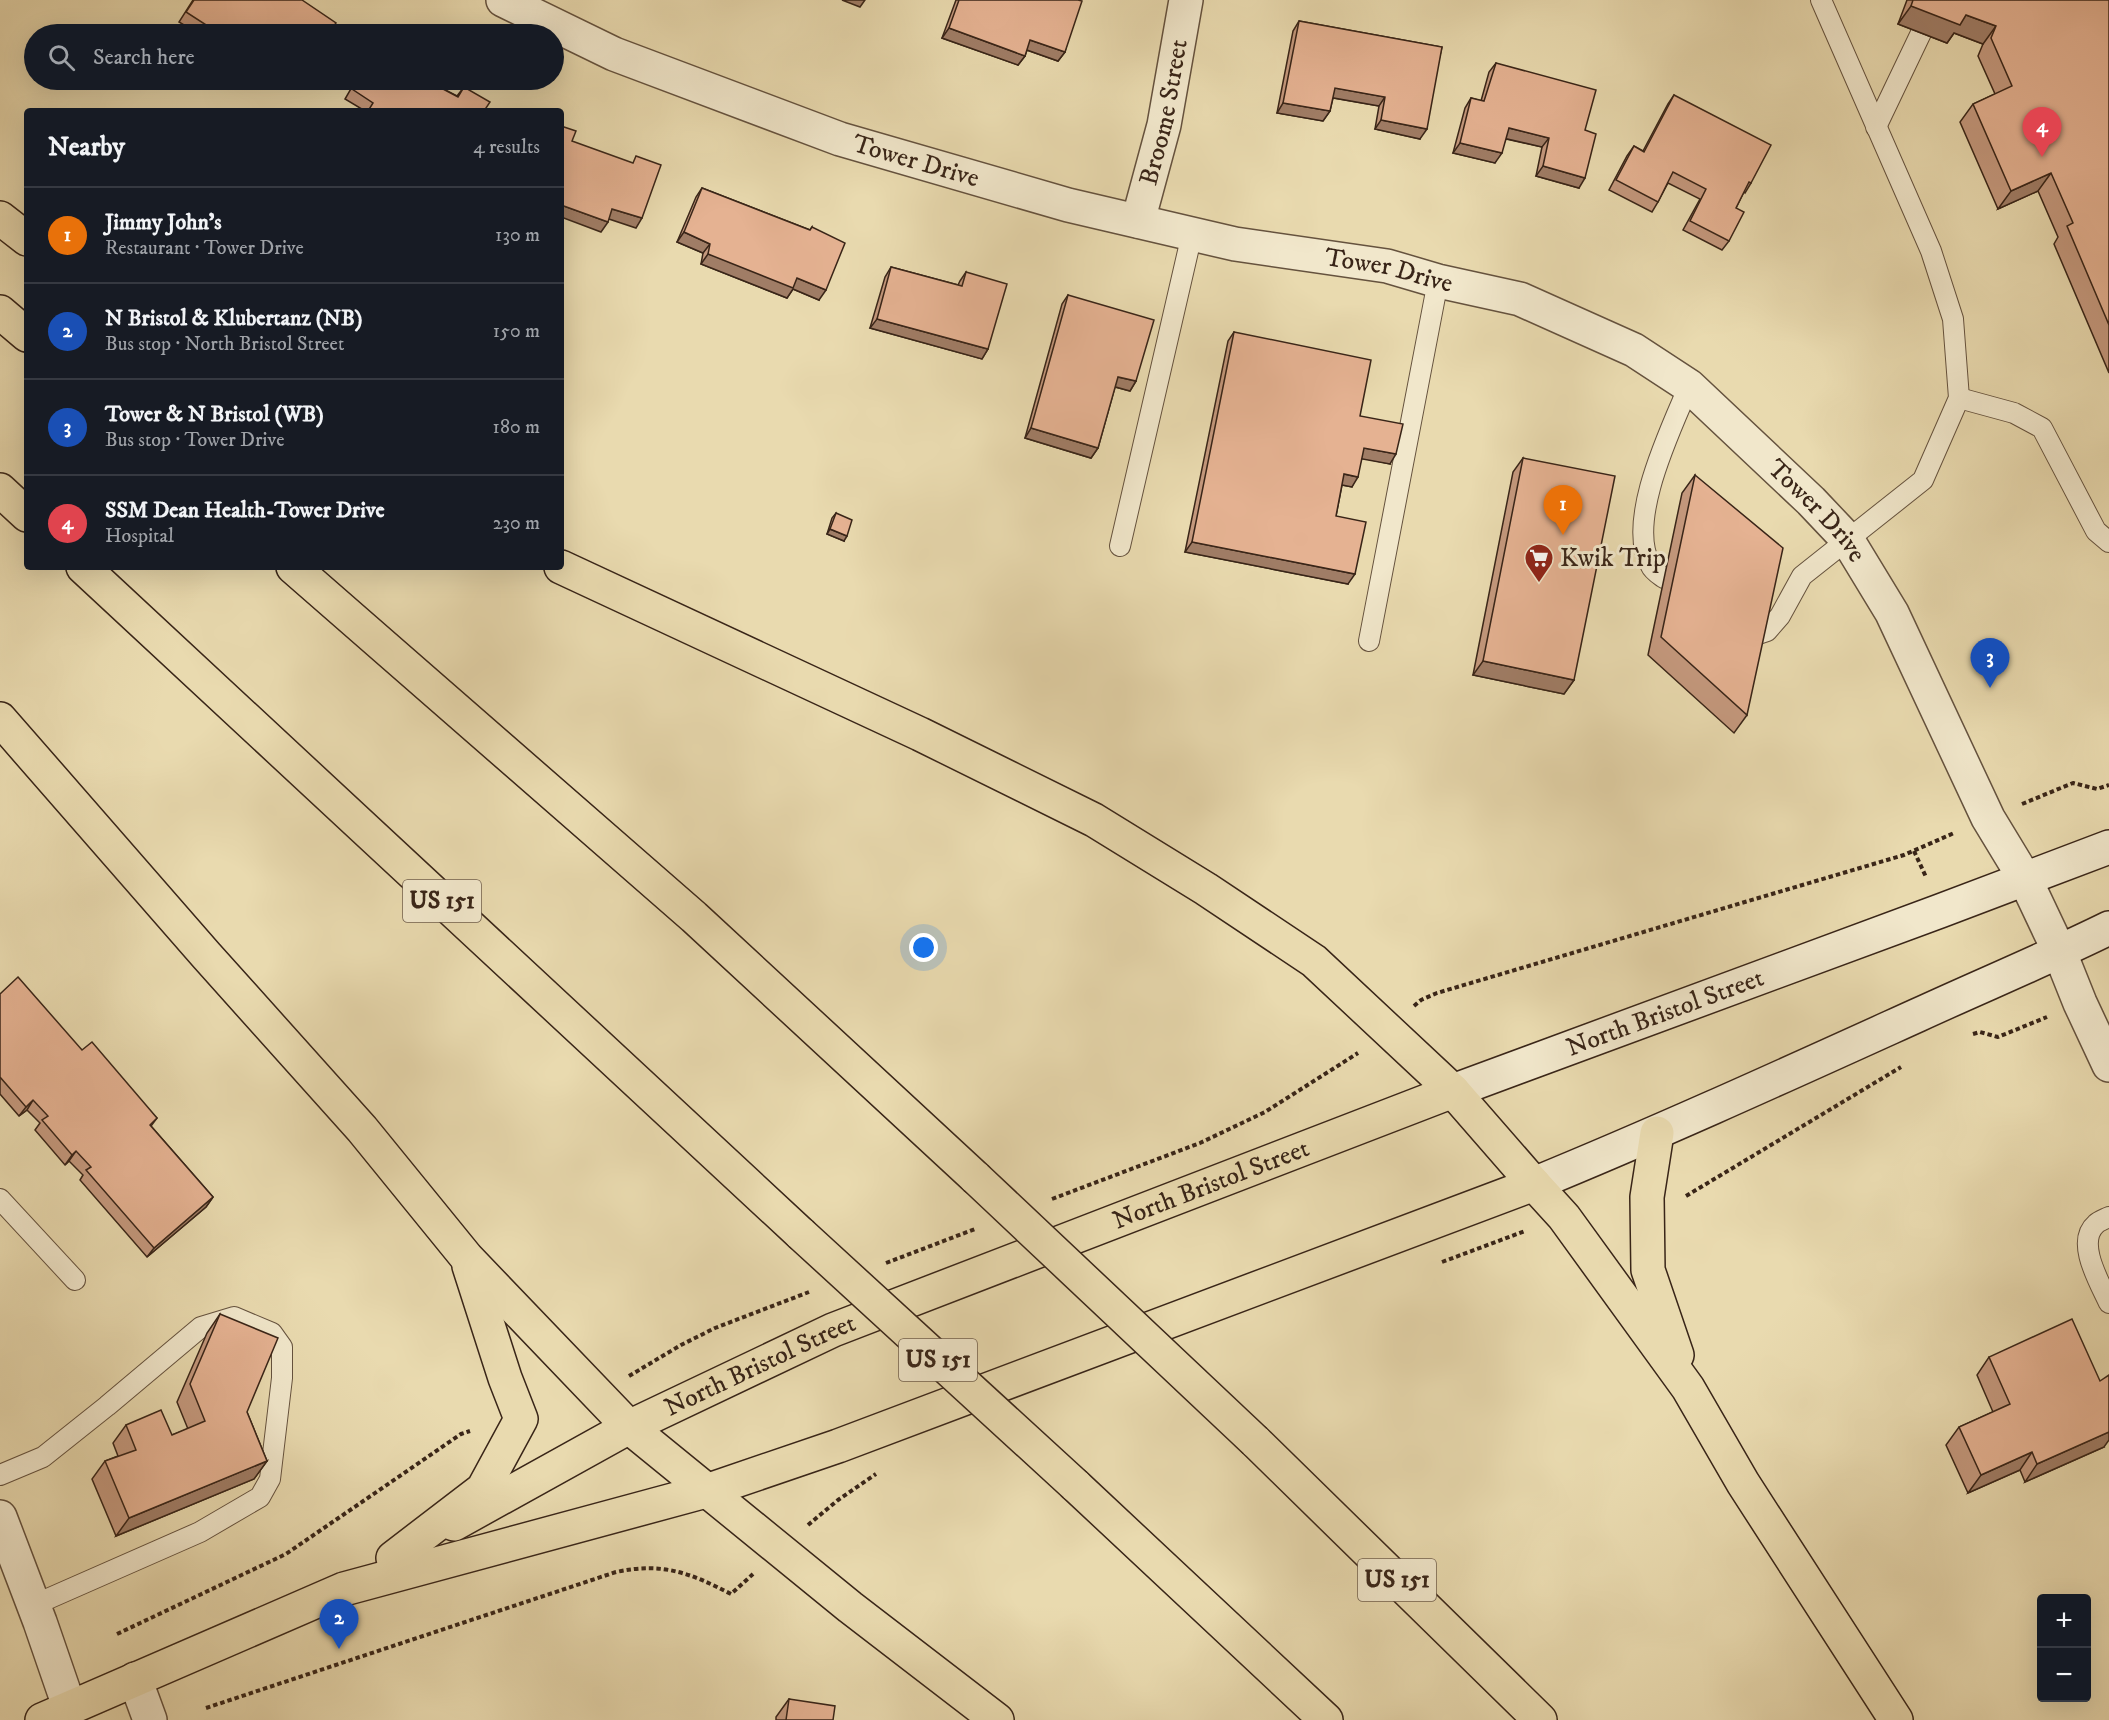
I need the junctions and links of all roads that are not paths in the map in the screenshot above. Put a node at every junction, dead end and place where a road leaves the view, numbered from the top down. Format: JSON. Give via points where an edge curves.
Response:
{"nodes":[{"id":1,"x":503,"y":0,"type":"edge"},
{"id":2,"x":1186,"y":0,"type":"edge"},
{"id":3,"x":1821,"y":0,"type":"edge"},
{"id":4,"x":552,"y":24,"type":"edge"},
{"id":5,"x":564,"y":30,"type":"edge"},
{"id":6,"x":1921,"y":33,"type":"edge"},
{"id":7,"x":1876,"y":127,"type":"junction"},
{"id":8,"x":0,"y":218,"type":"edge"},
{"id":9,"x":1138,"y":221,"type":"junction"},
{"id":10,"x":1192,"y":234,"type":"junction"},
{"id":11,"x":24,"y":237,"type":"edge"},
{"id":12,"x":1438,"y":281,"type":"junction"},
{"id":13,"x":0,"y":312,"type":"edge"},
{"id":14,"x":24,"y":332,"type":"edge"},
{"id":15,"x":1689,"y":386,"type":"junction"},
{"id":16,"x":1959,"y":398,"type":"junction"},
{"id":17,"x":0,"y":490,"type":"edge"},
{"id":18,"x":24,"y":512,"type":"edge"},
{"id":19,"x":1847,"y":539,"type":"junction"},
{"id":20,"x":2109,"y":542,"type":"edge"},
{"id":21,"x":1120,"y":546,"type":"dead end"},
{"id":22,"x":564,"y":568,"type":"edge"},
{"id":23,"x":86,"y":570,"type":"edge"},
{"id":24,"x":296,"y":570,"type":"edge"},
{"id":25,"x":1664,"y":578,"type":"dead end"},
{"id":26,"x":1755,"y":635,"type":"edge"},
{"id":27,"x":1369,"y":641,"type":"dead end"},
{"id":28,"x":0,"y":719,"type":"edge"},
{"id":29,"x":2109,"y":847,"type":"edge"},
{"id":30,"x":2025,"y":879,"type":"junction"},
{"id":31,"x":2109,"y":928,"type":"edge"},
{"id":32,"x":2060,"y":952,"type":"junction"},
{"id":33,"x":2109,"y":1065,"type":"edge"},
{"id":34,"x":1453,"y":1091,"type":"junction"},
{"id":35,"x":1657,"y":1133,"type":"junction"},
{"id":36,"x":1534,"y":1184,"type":"junction"},
{"id":37,"x":0,"y":1198,"type":"edge"},
{"id":38,"x":2109,"y":1217,"type":"edge"},
{"id":39,"x":467,"y":1258,"type":"junction"},
{"id":40,"x":75,"y":1280,"type":"dead end"},
{"id":41,"x":2109,"y":1303,"type":"edge"},
{"id":42,"x":1688,"y":1388,"type":"junction"},
{"id":43,"x":629,"y":1427,"type":"junction"},
{"id":44,"x":0,"y":1474,"type":"edge"},
{"id":45,"x":706,"y":1491,"type":"junction"},
{"id":46,"x":0,"y":1517,"type":"edge"},
{"id":47,"x":393,"y":1558,"type":"junction"},
{"id":48,"x":344,"y":1589,"type":"junction"},
{"id":49,"x":34,"y":1605,"type":"junction"},
{"id":50,"x":135,"y":1679,"type":"junction"},
{"id":51,"x":56,"y":1715,"type":"edge"},
{"id":52,"x":150,"y":1720,"type":"edge"},
{"id":53,"x":997,"y":1720,"type":"edge"},
{"id":54,"x":1326,"y":1720,"type":"edge"},
{"id":55,"x":1540,"y":1720,"type":"edge"},
{"id":56,"x":1896,"y":1720,"type":"edge"}],
"edges":[{"from":1,"to":4,"type":"street","name":"Tower Drive"},
{"from":2,"to":9,"type":"street","name":"Broome Street","via":[[1164,125]]},
{"from":3,"to":7,"type":"lane"},
{"from":5,"to":9,"type":"street","name":"Tower Drive","via":[[614,54],[840,139],[1068,205]]},
{"from":6,"to":7,"type":"lane"},
{"from":7,"to":16,"type":"lane","via":[[1931,251],[1953,319]]},
{"from":8,"to":11,"type":"main road"},
{"from":9,"to":10,"type":"street","name":"Tower Drive"},
{"from":10,"to":12,"type":"street","name":"Tower Drive","via":[[1387,266]]},
{"from":10,"to":21,"type":"lane"},
{"from":12,"to":15,"type":"street","name":"Tower Drive","via":[[1520,299],[1634,350]]},
{"from":12,"to":27,"type":"lane"},
{"from":13,"to":14,"type":"main road"},
{"from":15,"to":19,"type":"street","name":"Tower Drive"},
{"from":15,"to":25,"type":"lane","via":[[1653,473],[1645,516],[1643,547],[1651,568]]},
{"from":16,"to":19,"type":"lane","via":[[1923,480]]},
{"from":16,"to":20,"type":"lane","via":[[2014,413],[2042,428],[2096,531]]},
{"from":17,"to":18,"type":"main road"},
{"from":19,"to":26,"type":"lane","via":[[1802,576],[1780,616],[1767,631]]},
{"from":19,"to":30,"type":"street","name":"Tower Drive","via":[[1892,613],[1989,818]]},
{"from":22,"to":34,"type":"main road","via":[[920,734],[1094,820],[1314,961]]},
{"from":23,"to":54,"type":"main road","number":"US 151","bridge":true},
{"from":24,"to":55,"type":"main road","number":"US 151","bridge":true,"via":[[694,917],[1255,1441]]},
{"from":28,"to":39,"type":"main road","via":[[362,1129]]},
{"from":29,"to":30,"type":"street","name":"North Bristol Street"},
{"from":30,"to":32,"type":"street","name":"Tower Drive"},
{"from":30,"to":34,"type":"street","name":"North Bristol Street"},
{"from":31,"to":32,"type":"street","name":"North Bristol Street"},
{"from":32,"to":33,"type":"street","name":"Tower Drive"},
{"from":32,"to":35,"type":"street","name":"North Bristol Street"},
{"from":34,"to":36,"type":"main road"},
{"from":34,"to":43,"type":"main road","name":"North Bristol Street","via":[[833,1330]]},
{"from":35,"to":36,"type":"street","name":"North Bristol Street"},
{"from":35,"to":42,"type":"main road","via":[[1647,1197],[1648,1270]]},
{"from":36,"to":42,"type":"main road","via":[[1564,1216]]},
{"from":36,"to":45,"type":"main road","name":"North Bristol Street","via":[[838,1446]]},
{"from":37,"to":40,"type":"lane"},
{"from":38,"to":41,"type":"lane","via":[[2096,1224],[2088,1238],[2088,1253]]},
{"from":39,"to":43,"type":"main road"},
{"from":39,"to":47,"type":"main road","via":[[521,1419],[483,1489]]},
{"from":42,"to":56,"type":"main road","via":[[1743,1483]]},
{"from":43,"to":45,"type":"main road"},
{"from":43,"to":47,"type":"main road","name":"North Bristol Street"},
{"from":44,"to":49,"type":"lane","via":[[43,1457],[201,1327],[234,1317],[272,1333],[282,1347],[270,1479],[260,1497],[200,1532]]},
{"from":45,"to":48,"type":"main road","name":"North Bristol Street"},
{"from":45,"to":53,"type":"main road"},
{"from":46,"to":49,"type":"street"},
{"from":47,"to":48,"type":"main road","name":"North Bristol Street"},
{"from":48,"to":50,"type":"main road","name":"North Bristol Street"},
{"from":49,"to":51,"type":"street"},
{"from":50,"to":51,"type":"main road","name":"North Bristol Street"},
{"from":50,"to":52,"type":"street"}]}
